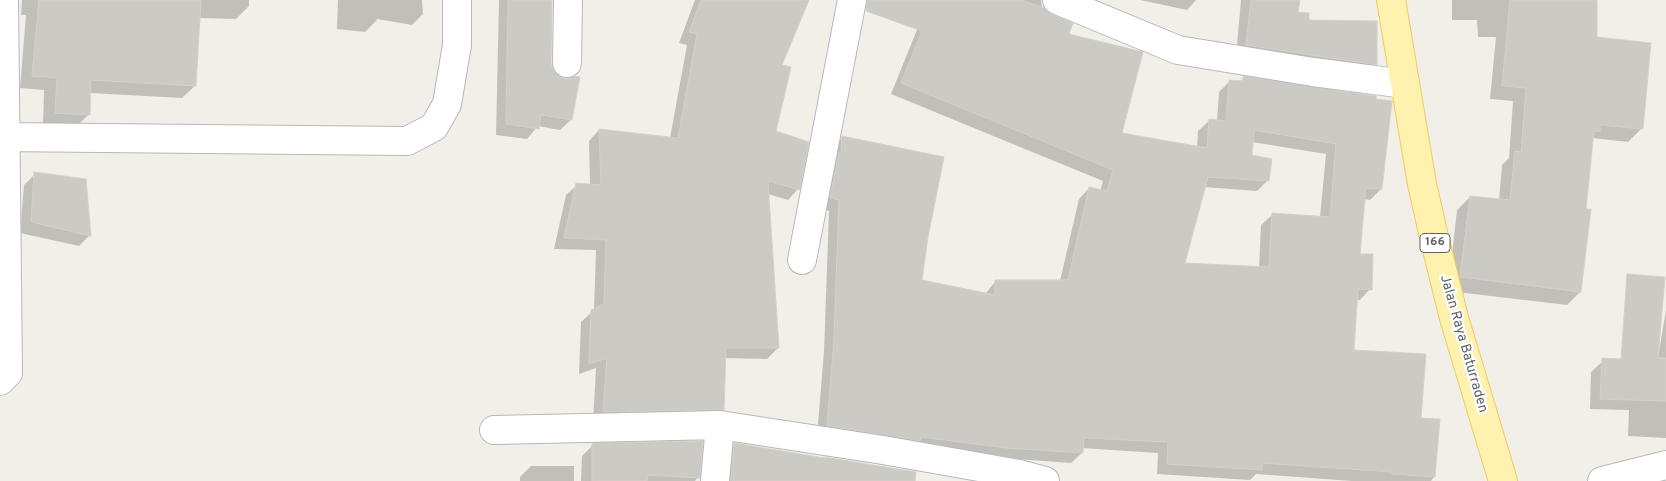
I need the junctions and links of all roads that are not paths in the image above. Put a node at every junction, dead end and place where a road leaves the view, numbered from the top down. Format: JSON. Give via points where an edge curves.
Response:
{"nodes":[{"id":1,"x":4,"y":0,"type":"edge"},
{"id":2,"x":457,"y":0,"type":"edge"},
{"id":3,"x":568,"y":0,"type":"edge"},
{"id":4,"x":852,"y":0,"type":"edge"},
{"id":5,"x":1057,"y":0,"type":"edge"},
{"id":6,"x":1391,"y":0,"type":"edge"},
{"id":7,"x":567,"y":63,"type":"dead end"},
{"id":8,"x":1405,"y":84,"type":"junction"},
{"id":9,"x":3,"y":137,"type":"edge"},
{"id":10,"x":802,"y":260,"type":"dead end"},
{"id":11,"x":0,"y":381,"type":"edge"},
{"id":12,"x":720,"y":424,"type":"junction"},
{"id":13,"x":494,"y":430,"type":"dead end"},
{"id":14,"x":1666,"y":465,"type":"edge"},
{"id":15,"x":715,"y":481,"type":"edge"},
{"id":16,"x":1045,"y":481,"type":"edge"},
{"id":17,"x":1503,"y":481,"type":"edge"},
{"id":18,"x":1602,"y":481,"type":"edge"}],
"edges":[{"from":1,"to":9,"type":"street"},
{"from":2,"to":9,"type":"street","via":[[458,45],[447,104],[434,127],[407,141]]},
{"from":3,"to":7,"type":"street"},
{"from":4,"to":10,"type":"street"},
{"from":5,"to":8,"type":"street","via":[[1178,50]]},
{"from":6,"to":8,"type":"main road","name":"Jalan Raya Baturraden","number":"166"},
{"from":8,"to":17,"type":"main road","name":"Jalan Raya Baturraden","number":"166","via":[[1434,237],[1454,318]]},
{"from":9,"to":11,"type":"street","via":[[8,373]]},
{"from":12,"to":13,"type":"street"},
{"from":12,"to":15,"type":"street"},
{"from":12,"to":16,"type":"street","via":[[883,450]]},
{"from":14,"to":18,"type":"street"}]}
